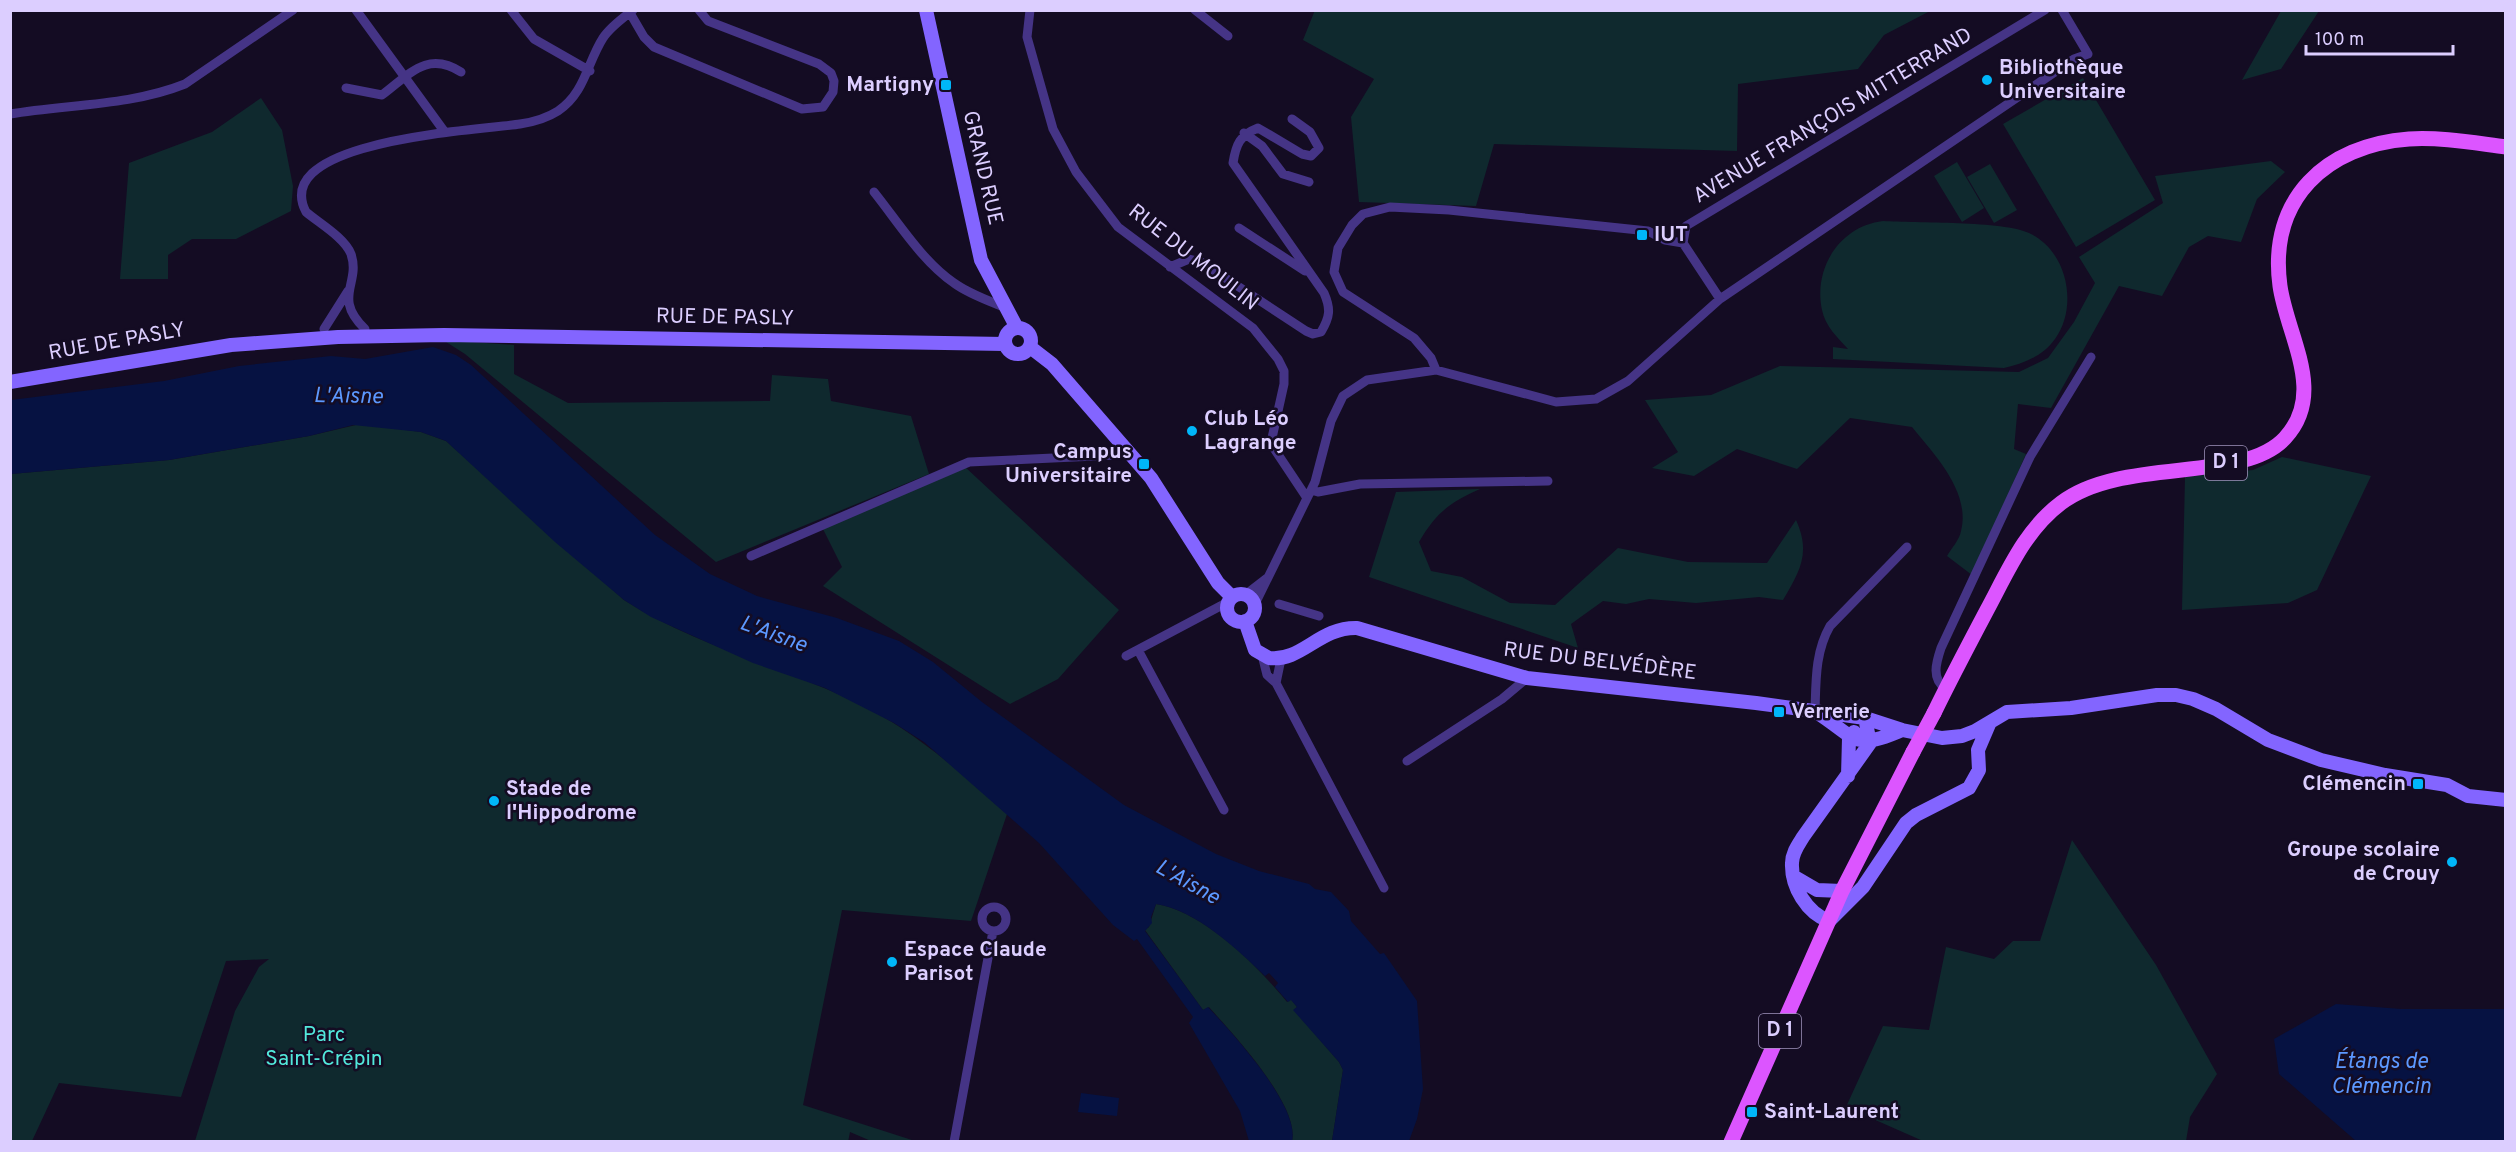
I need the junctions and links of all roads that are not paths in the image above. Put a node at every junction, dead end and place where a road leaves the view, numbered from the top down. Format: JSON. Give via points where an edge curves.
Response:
{"nodes":[{"id":1,"x":293,"y":10,"type":"edge"},
{"id":2,"x":356,"y":10,"type":"edge"},
{"id":3,"x":511,"y":10,"type":"edge"},
{"id":4,"x":699,"y":10,"type":"edge"},
{"id":5,"x":926,"y":10,"type":"edge"},
{"id":6,"x":1030,"y":10,"type":"edge"},
{"id":7,"x":1194,"y":10,"type":"edge"},
{"id":8,"x":2045,"y":10,"type":"edge"},
{"id":9,"x":2062,"y":10,"type":"edge"},
{"id":10,"x":632,"y":12,"type":"edge"},
{"id":11,"x":1228,"y":36,"type":"dead end"},
{"id":12,"x":590,"y":71,"type":"junction"},
{"id":13,"x":460,"y":72,"type":"dead end"},
{"id":14,"x":405,"y":78,"type":"junction"},
{"id":15,"x":346,"y":88,"type":"dead end"},
{"id":16,"x":10,"y":114,"type":"edge"},
{"id":17,"x":1292,"y":119,"type":"dead end"},
{"id":18,"x":444,"y":131,"type":"junction"},
{"id":19,"x":1244,"y":133,"type":"junction"},
{"id":20,"x":2505,"y":147,"type":"edge"},
{"id":21,"x":1309,"y":182,"type":"dead end"},
{"id":22,"x":874,"y":192,"type":"dead end"},
{"id":23,"x":1239,"y":228,"type":"dead end"},
{"id":24,"x":1683,"y":243,"type":"junction"},
{"id":25,"x":1170,"y":267,"type":"junction"},
{"id":26,"x":1311,"y":275,"type":"junction"},
{"id":27,"x":348,"y":291,"type":"junction"},
{"id":28,"x":1720,"y":299,"type":"junction"},
{"id":29,"x":1004,"y":307,"type":"junction"},
{"id":30,"x":1017,"y":328,"type":"junction"},
{"id":31,"x":324,"y":329,"type":"junction"},
{"id":32,"x":365,"y":329,"type":"junction"},
{"id":33,"x":444,"y":335,"type":"junction"},
{"id":34,"x":1005,"y":344,"type":"junction"},
{"id":35,"x":231,"y":345,"type":"junction"},
{"id":36,"x":1030,"y":347,"type":"junction"},
{"id":37,"x":2091,"y":357,"type":"dead end"},
{"id":38,"x":1436,"y":370,"type":"junction"},
{"id":39,"x":10,"y":382,"type":"edge"},
{"id":40,"x":1127,"y":450,"type":"junction"},
{"id":41,"x":1548,"y":482,"type":"dead end"},
{"id":42,"x":1309,"y":494,"type":"junction"},
{"id":43,"x":1907,"y":548,"type":"dead end"},
{"id":44,"x":751,"y":556,"type":"dead end"},
{"id":45,"x":1267,"y":578,"type":"junction"},
{"id":46,"x":1235,"y":598,"type":"junction"},
{"id":47,"x":1279,"y":604,"type":"dead end"},
{"id":48,"x":1254,"y":606,"type":"junction"},
{"id":49,"x":1319,"y":616,"type":"dead end"},
{"id":50,"x":1245,"y":621,"type":"junction"},
{"id":51,"x":1138,"y":650,"type":"junction"},
{"id":52,"x":1262,"y":655,"type":"junction"},
{"id":53,"x":1126,"y":656,"type":"dead end"},
{"id":54,"x":1281,"y":659,"type":"junction"},
{"id":55,"x":1527,"y":678,"type":"junction"},
{"id":56,"x":1276,"y":683,"type":"junction"},
{"id":57,"x":1946,"y":689,"type":"junction"},
{"id":58,"x":1815,"y":711,"type":"junction"},
{"id":59,"x":1865,"y":718,"type":"junction"},
{"id":60,"x":1990,"y":722,"type":"junction"},
{"id":61,"x":1902,"y":730,"type":"junction"},
{"id":62,"x":1962,"y":736,"type":"junction"},
{"id":63,"x":1849,"y":738,"type":"junction"},
{"id":64,"x":1870,"y":743,"type":"junction"},
{"id":65,"x":1978,"y":750,"type":"junction"},
{"id":66,"x":1407,"y":761,"type":"dead end"},
{"id":67,"x":1848,"y":776,"type":"junction"},
{"id":68,"x":2458,"y":789,"type":"junction"},
{"id":69,"x":2505,"y":794,"type":"edge"},
{"id":70,"x":2505,"y":800,"type":"edge"},
{"id":71,"x":1224,"y":810,"type":"dead end"},
{"id":72,"x":1794,"y":876,"type":"junction"},
{"id":73,"x":1384,"y":888,"type":"dead end"},
{"id":74,"x":1842,"y":891,"type":"junction"},
{"id":75,"x":1829,"y":921,"type":"junction"},
{"id":76,"x":993,"y":931,"type":"dead end"},
{"id":77,"x":954,"y":1142,"type":"edge"},
{"id":78,"x":1731,"y":1142,"type":"edge"}],
"edges":[{"from":1,"to":16,"type":"street","via":[[185,84],[167,91],[142,98]]},
{"from":2,"to":14,"type":"street"},
{"from":3,"to":12,"type":"street","via":[[534,39]]},
{"from":4,"to":10,"type":"street","via":[[708,21],[819,64],[831,73],[834,81],[829,101],[823,107],[802,109],[694,66],[654,47],[644,38]]},
{"from":5,"to":29,"type":"main road","name":"GRAND RUE","via":[[981,260]]},
{"from":6,"to":25,"type":"street","name":"RUE DU MOULIN","via":[[1027,37],[1050,119],[1076,172],[1118,227]]},
{"from":7,"to":11,"type":"street"},
{"from":8,"to":24,"type":"street","name":"AVENUE FRANÇOIS MITTERRAND","via":[[1686,226]]},
{"from":9,"to":28,"type":"street","via":[[2088,54],[2074,59]]},
{"from":10,"to":12,"type":"street","via":[[603,38]]},
{"from":12,"to":18,"type":"street","via":[[571,100],[542,120]]},
{"from":13,"to":14,"type":"street","via":[[448,64],[418,65]]},
{"from":14,"to":15,"type":"street","via":[[382,95]]},
{"from":14,"to":18,"type":"street"},
{"from":17,"to":19,"type":"street","via":[[1310,132],[1319,148],[1311,156],[1258,128]]},
{"from":18,"to":27,"type":"street","via":[[342,155],[325,162],[306,183],[301,195],[306,212],[350,252]]},
{"from":19,"to":21,"type":"street","via":[[1262,146],[1283,174]]},
{"from":19,"to":26,"type":"street","via":[[1233,163]]},
{"from":20,"to":57,"type":"main road","number":"D 1","via":[[2426,139],[2387,142],[2346,154],[2311,179],[2291,209],[2279,257],[2283,303],[2305,385],[2301,412],[2286,437],[2256,457],[2115,478],[2071,496],[2042,520],[2022,544]]},
{"from":22,"to":29,"type":"street","via":[[952,282]]},
{"from":23,"to":26,"type":"street"},
{"from":24,"to":28,"type":"street"},
{"from":24,"to":38,"type":"street","via":[[1648,231],[1449,210],[1390,207],[1363,214],[1338,248],[1334,272],[1343,292],[1414,338]]},
{"from":25,"to":26,"type":"street","via":[[1189,259],[1201,262],[1313,334],[1321,332],[1330,316],[1324,293]]},
{"from":25,"to":42,"type":"street","name":"RUE DU MOULIN","via":[[1253,328],[1278,358],[1284,384],[1273,447]]},
{"from":27,"to":31,"type":"street"},
{"from":27,"to":32,"type":"street","via":[[349,305]]},
{"from":28,"to":38,"type":"street","via":[[1628,381],[1596,399],[1556,402]]},
{"from":29,"to":30,"type":"main road","name":"GRAND RUE"},
{"from":30,"to":34,"type":"main road","via":[[1006,335]]},
{"from":30,"to":36,"type":"main road","via":[[1029,334]]},
{"from":31,"to":32,"type":"main road","name":"RUE DE PASLY"},
{"from":31,"to":35,"type":"main road","name":"RUE DE PASLY","via":[[277,334]]},
{"from":32,"to":33,"type":"main road","name":"RUE DE PASLY","via":[[395,328]]},
{"from":33,"to":34,"type":"main road","name":"RUE DE PASLY"},
{"from":33,"to":35,"type":"main road","name":"RUE DE PASLY"},
{"from":34,"to":36,"type":"main road","via":[[1014,354]]},
{"from":35,"to":39,"type":"main road","name":"RUE DE PASLY"},
{"from":36,"to":40,"type":"main road","via":[[1052,364]]},
{"from":37,"to":57,"type":"street","via":[[2030,457],[1941,648],[1936,674],[1937,682]]},
{"from":38,"to":42,"type":"street","via":[[1367,380],[1343,396],[1331,421]]},
{"from":40,"to":44,"type":"street","via":[[1117,455],[969,462]]},
{"from":40,"to":46,"type":"main road","via":[[1151,478],[1218,583]]},
{"from":41,"to":42,"type":"street","via":[[1360,484]]},
{"from":42,"to":45,"type":"street"},
{"from":43,"to":58,"type":"street","via":[[1830,626],[1822,640]]},
{"from":45,"to":46,"type":"street"},
{"from":45,"to":48,"type":"street"},
{"from":46,"to":48,"type":"main road","via":[[1251,599]]},
{"from":46,"to":50,"type":"main road","via":[[1230,617]]},
{"from":46,"to":51,"type":"street"},
{"from":47,"to":49,"type":"street"},
{"from":48,"to":50,"type":"main road","via":[[1251,617]]},
{"from":50,"to":52,"type":"main road","via":[[1255,650]]},
{"from":51,"to":53,"type":"street"},
{"from":51,"to":71,"type":"street"},
{"from":52,"to":54,"type":"main road"},
{"from":52,"to":56,"type":"street","via":[[1267,675]]},
{"from":54,"to":55,"type":"main road","name":"RUE DU BELVÉDÈRE","via":[[1332,631],[1357,628]]},
{"from":54,"to":56,"type":"street"},
{"from":55,"to":58,"type":"main road","name":"RUE DU BELVÉDÈRE"},
{"from":55,"to":66,"type":"street","via":[[1502,699]]},
{"from":56,"to":73,"type":"street"},
{"from":57,"to":74,"type":"main road","number":"D 1","bridge":true},
{"from":58,"to":59,"type":"main road","name":"RUE DU BELVÉDÈRE"},
{"from":58,"to":63,"type":"main road"},
{"from":59,"to":61,"type":"main road","name":"RUE DU BELVÉDÈRE"},
{"from":59,"to":63,"type":"main road"},
{"from":59,"to":64,"type":"main road"},
{"from":60,"to":62,"type":"main road"},
{"from":60,"to":65,"type":"main road"},
{"from":60,"to":68,"type":"main road","via":[[2007,712],[2176,695],[2216,709],[2268,740],[2321,760]]},
{"from":61,"to":62,"type":"main road","name":"RUE DU BELVÉDÈRE","via":[[1942,738]]},
{"from":61,"to":64,"type":"main road"},
{"from":62,"to":65,"type":"main road"},
{"from":63,"to":64,"type":"main road"},
{"from":63,"to":67,"type":"main road"},
{"from":64,"to":67,"type":"main road"},
{"from":65,"to":75,"type":"main road","via":[[1979,770],[1969,788],[1906,823],[1863,887]]},
{"from":67,"to":72,"type":"main road","via":[[1794,852]]},
{"from":68,"to":69,"type":"main road"},
{"from":68,"to":70,"type":"main road","via":[[2468,796]]},
{"from":72,"to":74,"type":"main road","via":[[1816,890]]},
{"from":72,"to":75,"type":"main road","via":[[1804,902]]},
{"from":74,"to":75,"type":"main road","number":"D 1"},
{"from":75,"to":78,"type":"main road","number":"D 1"},
{"from":76,"to":77,"type":"street"}]}
